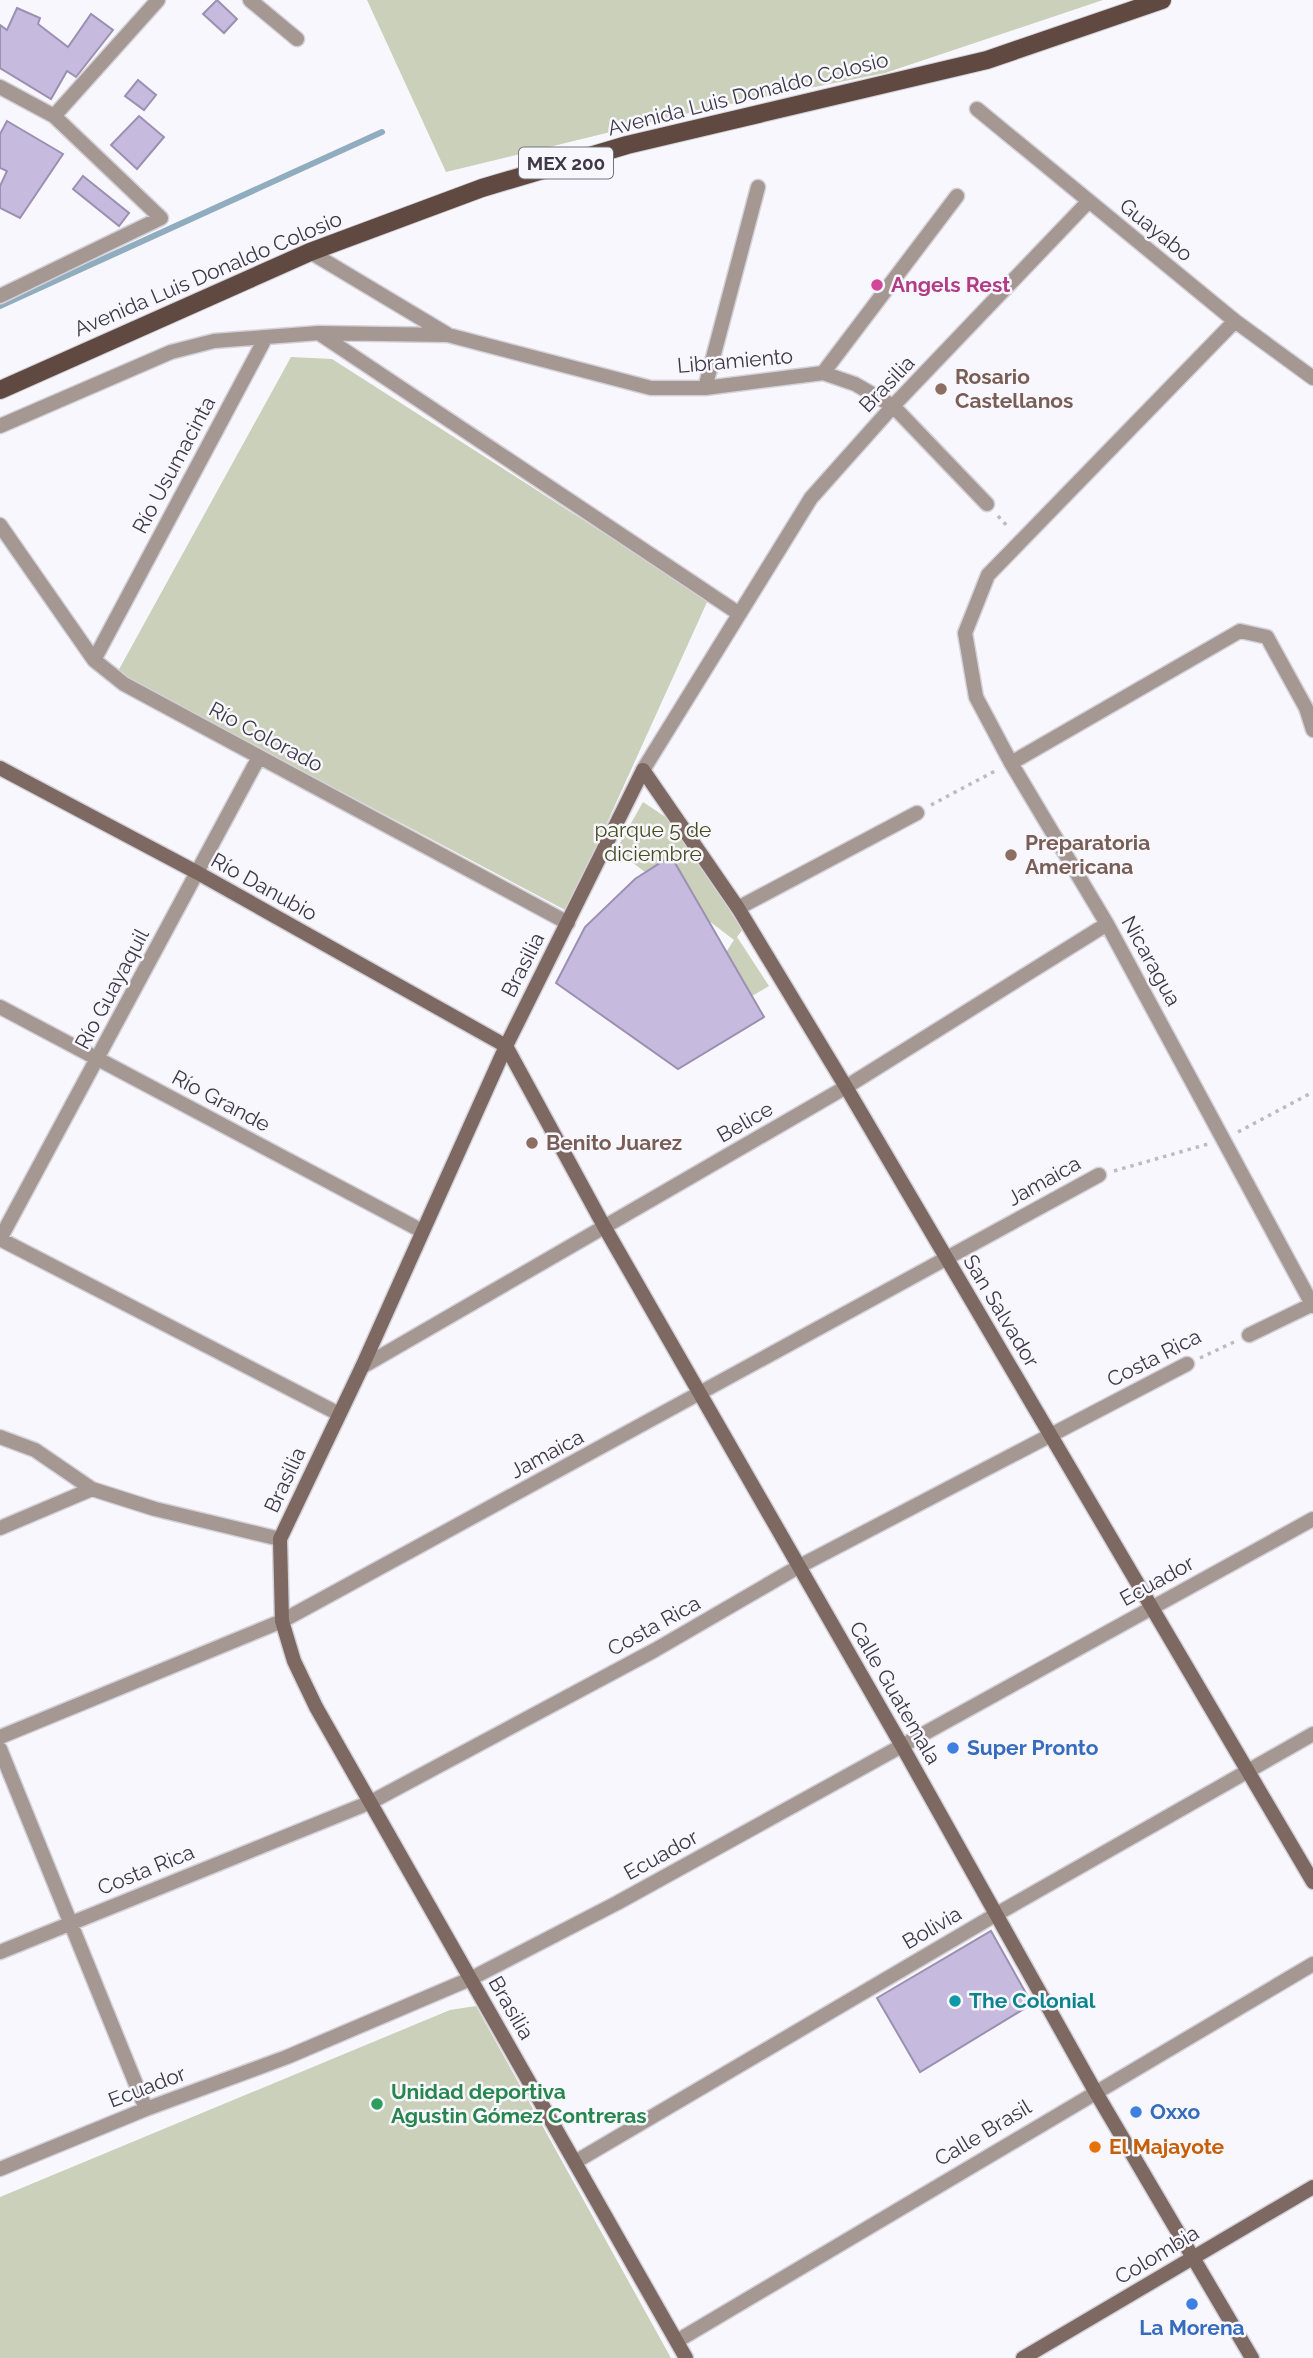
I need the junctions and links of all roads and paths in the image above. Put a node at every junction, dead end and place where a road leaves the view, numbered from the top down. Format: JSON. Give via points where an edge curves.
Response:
{"nodes":[{"id":1,"x":158,"y":0,"type":"edge"},
{"id":2,"x":250,"y":0,"type":"edge"},
{"id":3,"x":1162,"y":0,"type":"edge"},
{"id":4,"x":297,"y":39,"type":"dead end"},
{"id":5,"x":0,"y":87,"type":"edge"},
{"id":6,"x":977,"y":109,"type":"dead end"},
{"id":7,"x":54,"y":116,"type":"junction"},
{"id":8,"x":758,"y":187,"type":"dead end"},
{"id":9,"x":957,"y":196,"type":"dead end"},
{"id":10,"x":1088,"y":202,"type":"junction"},
{"id":11,"x":310,"y":253,"type":"junction"},
{"id":12,"x":1,"y":295,"type":"edge"},
{"id":13,"x":1235,"y":321,"type":"junction"},
{"id":14,"x":319,"y":333,"type":"junction"},
{"id":15,"x":448,"y":335,"type":"junction"},
{"id":16,"x":266,"y":337,"type":"junction"},
{"id":17,"x":823,"y":373,"type":"junction"},
{"id":18,"x":1313,"y":378,"type":"edge"},
{"id":19,"x":705,"y":388,"type":"junction"},
{"id":20,"x":0,"y":390,"type":"edge"},
{"id":21,"x":893,"y":406,"type":"junction"},
{"id":22,"x":0,"y":426,"type":"edge"},
{"id":23,"x":987,"y":504,"type":"joint"},
{"id":24,"x":0,"y":525,"type":"edge"},
{"id":25,"x":1020,"y":540,"type":"junction"},
{"id":26,"x":738,"y":613,"type":"junction"},
{"id":27,"x":94,"y":660,"type":"junction"},
{"id":28,"x":1313,"y":730,"type":"edge"},
{"id":29,"x":258,"y":757,"type":"junction"},
{"id":30,"x":1011,"y":763,"type":"junction"},
{"id":31,"x":0,"y":768,"type":"edge"},
{"id":32,"x":643,"y":770,"type":"junction"},
{"id":33,"x":917,"y":813,"type":"joint"},
{"id":34,"x":198,"y":873,"type":"junction"},
{"id":35,"x":738,"y":908,"type":"junction"},
{"id":36,"x":568,"y":923,"type":"junction"},
{"id":37,"x":1107,"y":924,"type":"junction"},
{"id":38,"x":0,"y":1007,"type":"edge"},
{"id":39,"x":506,"y":1046,"type":"junction"},
{"id":40,"x":98,"y":1059,"type":"junction"},
{"id":41,"x":846,"y":1087,"type":"junction"},
{"id":42,"x":1099,"y":1175,"type":"dead end"},
{"id":43,"x":605,"y":1228,"type":"junction"},
{"id":44,"x":422,"y":1231,"type":"junction"},
{"id":45,"x":0,"y":1239,"type":"edge"},
{"id":46,"x":945,"y":1259,"type":"junction"},
{"id":47,"x":1313,"y":1305,"type":"edge"},
{"id":48,"x":1248,"y":1335,"type":"joint"},
{"id":49,"x":1187,"y":1364,"type":"joint"},
{"id":50,"x":362,"y":1367,"type":"junction"},
{"id":51,"x":700,"y":1395,"type":"junction"},
{"id":52,"x":340,"y":1414,"type":"junction"},
{"id":53,"x":1051,"y":1433,"type":"junction"},
{"id":54,"x":0,"y":1437,"type":"edge"},
{"id":55,"x":92,"y":1489,"type":"junction"},
{"id":56,"x":1313,"y":1519,"type":"edge"},
{"id":57,"x":0,"y":1528,"type":"edge"},
{"id":58,"x":280,"y":1539,"type":"junction"},
{"id":59,"x":798,"y":1567,"type":"junction"},
{"id":60,"x":1151,"y":1608,"type":"junction"},
{"id":61,"x":282,"y":1620,"type":"junction"},
{"id":62,"x":1313,"y":1734,"type":"edge"},
{"id":63,"x":0,"y":1737,"type":"edge"},
{"id":64,"x":902,"y":1746,"type":"junction"},
{"id":65,"x":0,"y":1749,"type":"edge"},
{"id":66,"x":1249,"y":1771,"type":"junction"},
{"id":67,"x":371,"y":1802,"type":"junction"},
{"id":68,"x":1313,"y":1882,"type":"edge"},
{"id":69,"x":995,"y":1915,"type":"junction"},
{"id":70,"x":70,"y":1923,"type":"junction"},
{"id":71,"x":0,"y":1952,"type":"edge"},
{"id":72,"x":1313,"y":1964,"type":"edge"},
{"id":73,"x":470,"y":1979,"type":"junction"},
{"id":74,"x":1095,"y":2091,"type":"junction"},
{"id":75,"x":146,"y":2109,"type":"junction"},
{"id":76,"x":575,"y":2162,"type":"junction"},
{"id":77,"x":0,"y":2169,"type":"edge"},
{"id":78,"x":1313,"y":2187,"type":"edge"},
{"id":79,"x":1192,"y":2258,"type":"junction"},
{"id":80,"x":677,"y":2341,"type":"junction"},
{"id":81,"x":686,"y":2358,"type":"edge"},
{"id":82,"x":1023,"y":2358,"type":"edge"},
{"id":83,"x":1252,"y":2358,"type":"edge"}],
"edges":[{"from":1,"to":7,"type":"street"},
{"from":2,"to":4,"type":"street"},
{"from":3,"to":11,"type":"main road","name":"Avenida Luis Donaldo Colosio","number":"MEX 200","via":[[987,60],[627,145],[482,188]]},
{"from":5,"to":7,"type":"street"},
{"from":6,"to":10,"type":"street","name":"Guayabo"},
{"from":7,"to":12,"type":"street","via":[[161,218]]},
{"from":8,"to":19,"type":"street"},
{"from":9,"to":17,"type":"street"},
{"from":10,"to":13,"type":"street","name":"Guayabo"},
{"from":10,"to":21,"type":"street","name":"Brasilia"},
{"from":11,"to":15,"type":"street"},
{"from":11,"to":20,"type":"main road","name":"Avenida Luis Donaldo Colosio","number":"MEX 200"},
{"from":13,"to":18,"type":"street","name":"Guayabo"},
{"from":13,"to":25,"type":"street"},
{"from":14,"to":15,"type":"street","name":"Libramiento"},
{"from":14,"to":16,"type":"street"},
{"from":14,"to":26,"type":"street"},
{"from":15,"to":19,"type":"street","name":"Libramiento","via":[[651,388]]},
{"from":16,"to":22,"type":"street","via":[[214,341],[171,352]]},
{"from":16,"to":27,"type":"street","name":"Río Usumacinta"},
{"from":17,"to":19,"type":"street","name":"Libramiento"},
{"from":17,"to":21,"type":"street","name":"Libramiento","via":[[855,384]]},
{"from":21,"to":23,"type":"street","name":"Libramiento"},
{"from":21,"to":26,"type":"street","name":"Brasilia","via":[[811,498]]},
{"from":23,"to":25,"type":"path"},
{"from":24,"to":27,"type":"street","name":"Río Colorado"},
{"from":25,"to":30,"type":"street","name":"Nicaragua","via":[[988,575],[965,633],[976,697]]},
{"from":26,"to":32,"type":"street","name":"Brasilia"},
{"from":27,"to":29,"type":"street","name":"Río Colorado","via":[[124,684]]},
{"from":28,"to":30,"type":"street","via":[[1306,708],[1267,638],[1240,631]]},
{"from":29,"to":34,"type":"street","name":"Río Guayaquil"},
{"from":29,"to":36,"type":"street","name":"Río Colorado"},
{"from":30,"to":33,"type":"path"},
{"from":30,"to":37,"type":"street","name":"Nicaragua"},
{"from":31,"to":34,"type":"street","name":"Río Danubio"},
{"from":32,"to":35,"type":"street","name":"San Salvador"},
{"from":32,"to":36,"type":"street","name":"Brasilia"},
{"from":33,"to":35,"type":"street"},
{"from":34,"to":39,"type":"street","name":"Río Danubio"},
{"from":34,"to":40,"type":"street","name":"Río Guayaquil"},
{"from":35,"to":41,"type":"street","name":"San Salvador"},
{"from":36,"to":39,"type":"street","name":"Brasilia"},
{"from":37,"to":41,"type":"street","name":"Belice"},
{"from":37,"to":47,"type":"street","name":"Nicaragua"},
{"from":38,"to":40,"type":"street","name":"Río Grande"},
{"from":39,"to":43,"type":"street","name":"Calle Guatemala"},
{"from":39,"to":44,"type":"street","name":"Brasilia"},
{"from":40,"to":44,"type":"street","name":"Río Grande"},
{"from":40,"to":45,"type":"street","name":"Río Guayaquil"},
{"from":41,"to":43,"type":"street","name":"Belice"},
{"from":41,"to":46,"type":"street","name":"San Salvador"},
{"from":42,"to":46,"type":"street","name":"Jamaica"},
{"from":43,"to":50,"type":"street","name":"Belice"},
{"from":43,"to":51,"type":"street","name":"Calle Guatemala"},
{"from":44,"to":50,"type":"street","name":"Brasilia"},
{"from":45,"to":52,"type":"street"},
{"from":46,"to":51,"type":"street","name":"Jamaica"},
{"from":46,"to":53,"type":"street","name":"San Salvador"},
{"from":47,"to":48,"type":"street"},
{"from":48,"to":49,"type":"path","name":"Costa Rica"},
{"from":49,"to":53,"type":"street","name":"Costa Rica"},
{"from":50,"to":52,"type":"street","name":"Brasilia"},
{"from":51,"to":59,"type":"street","name":"Calle Guatemala"},
{"from":51,"to":61,"type":"street","name":"Jamaica"},
{"from":52,"to":58,"type":"street","name":"Brasilia"},
{"from":53,"to":59,"type":"street","name":"Costa Rica"},
{"from":53,"to":60,"type":"street","name":"San Salvador"},
{"from":54,"to":55,"type":"street","via":[[35,1450]]},
{"from":55,"to":57,"type":"street"},
{"from":55,"to":58,"type":"street"},
{"from":56,"to":60,"type":"street","name":"Ecuador"},
{"from":58,"to":61,"type":"street","name":"Brasilia"},
{"from":59,"to":64,"type":"street","name":"Calle Guatemala"},
{"from":59,"to":67,"type":"street","name":"Costa Rica","via":[[655,1650]]},
{"from":60,"to":64,"type":"street","name":"Ecuador"},
{"from":60,"to":66,"type":"street","name":"San Salvador"},
{"from":61,"to":63,"type":"street","name":"Jamaica"},
{"from":61,"to":67,"type":"street","name":"Brasilia","via":[[310,1696]]},
{"from":62,"to":66,"type":"street","name":"Bolivia"},
{"from":64,"to":69,"type":"street","name":"Calle Guatemala"},
{"from":64,"to":73,"type":"street","name":"Ecuador"},
{"from":65,"to":70,"type":"street"},
{"from":66,"to":68,"type":"street","name":"San Salvador"},
{"from":66,"to":69,"type":"street","name":"Bolivia"},
{"from":67,"to":70,"type":"street","name":"Costa Rica"},
{"from":67,"to":73,"type":"street","name":"Brasilia"},
{"from":69,"to":74,"type":"street","name":"Calle Guatemala"},
{"from":69,"to":76,"type":"street","name":"Bolivia"},
{"from":70,"to":71,"type":"street","name":"Costa Rica"},
{"from":70,"to":75,"type":"street"},
{"from":72,"to":74,"type":"street","name":"Calle Brasil"},
{"from":73,"to":75,"type":"street","name":"Ecuador","via":[[287,2057]]},
{"from":73,"to":76,"type":"street","name":"Brasilia"},
{"from":74,"to":79,"type":"street","name":"Calle Guatemala"},
{"from":74,"to":80,"type":"street","name":"Calle Brasil"},
{"from":75,"to":77,"type":"street","name":"Ecuador"},
{"from":76,"to":80,"type":"street","name":"Brasilia"},
{"from":78,"to":79,"type":"street","name":"Colombia"},
{"from":79,"to":82,"type":"street","name":"Colombia"},
{"from":79,"to":83,"type":"street","name":"Calle Guatemala"},
{"from":80,"to":81,"type":"street","name":"Brasilia"}]}
